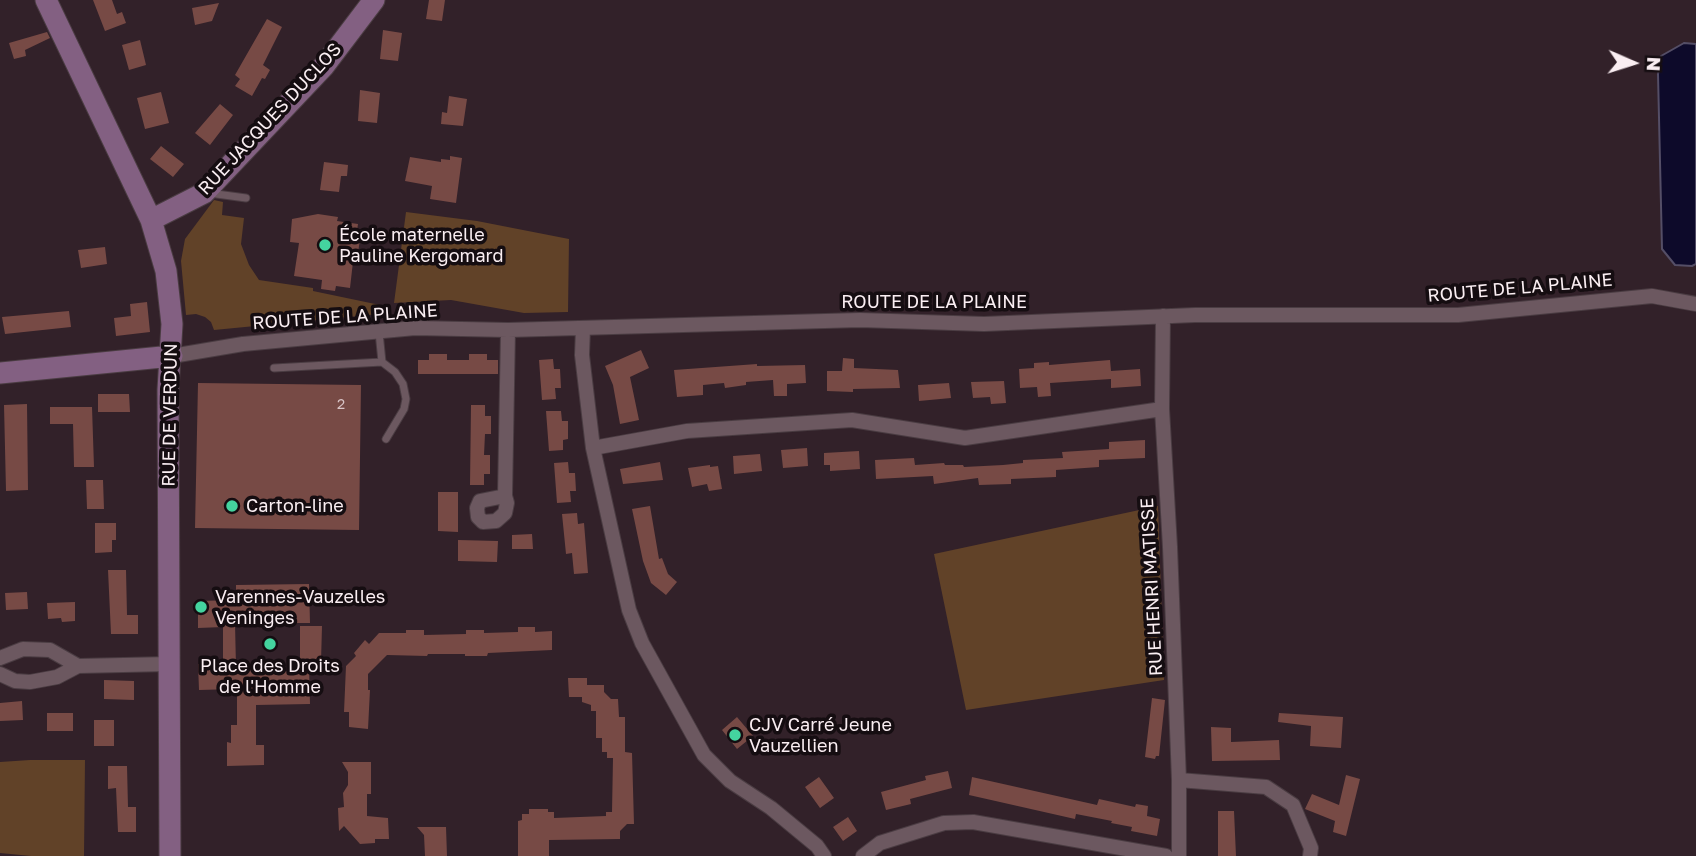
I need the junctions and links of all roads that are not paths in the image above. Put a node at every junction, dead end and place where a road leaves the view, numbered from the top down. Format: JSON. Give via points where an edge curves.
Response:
{"nodes":[{"id":1,"x":46,"y":0,"type":"edge"},
{"id":2,"x":374,"y":0,"type":"edge"},
{"id":3,"x":211,"y":186,"type":"junction"},
{"id":4,"x":246,"y":198,"type":"dead end"},
{"id":5,"x":151,"y":220,"type":"junction"},
{"id":6,"x":1696,"y":304,"type":"edge"},
{"id":7,"x":1163,"y":316,"type":"junction"},
{"id":8,"x":583,"y":328,"type":"junction"},
{"id":9,"x":508,"y":330,"type":"junction"},
{"id":10,"x":379,"y":331,"type":"junction"},
{"id":11,"x":172,"y":356,"type":"junction"},
{"id":12,"x":382,"y":362,"type":"junction"},
{"id":13,"x":274,"y":368,"type":"dead end"},
{"id":14,"x":0,"y":373,"type":"edge"},
{"id":15,"x":1162,"y":409,"type":"junction"},
{"id":16,"x":386,"y":439,"type":"dead end"},
{"id":17,"x":593,"y":448,"type":"junction"},
{"id":18,"x":505,"y":496,"type":"dead end"},
{"id":19,"x":0,"y":657,"type":"edge"},
{"id":20,"x":169,"y":664,"type":"junction"},
{"id":21,"x":78,"y":666,"type":"junction"},
{"id":22,"x":0,"y":674,"type":"edge"},
{"id":23,"x":1179,"y":780,"type":"junction"},
{"id":24,"x":170,"y":856,"type":"edge"},
{"id":25,"x":824,"y":856,"type":"edge"},
{"id":26,"x":863,"y":856,"type":"edge"},
{"id":27,"x":1166,"y":856,"type":"edge"},
{"id":28,"x":1179,"y":856,"type":"edge"},
{"id":29,"x":1310,"y":856,"type":"edge"}],
"edges":[{"from":1,"to":5,"type":"street","name":"RUE DE VERDUN"},
{"from":2,"to":3,"type":"street","name":"RUE JACQUES DUCLOS","via":[[324,66]]},
{"from":3,"to":4,"type":"lane"},
{"from":3,"to":5,"type":"street","name":"RUE JACQUES DUCLOS"},
{"from":5,"to":11,"type":"street","name":"RUE DE VERDUN","via":[[166,271]]},
{"from":6,"to":7,"type":"street","name":"ROUTE DE LA PLAINE","via":[[1652,296],[1458,315]]},
{"from":7,"to":8,"type":"street","name":"ROUTE DE LA PLAINE","via":[[984,324],[860,320]]},
{"from":7,"to":15,"type":"street","name":"RUE HENRI MATISSE"},
{"from":8,"to":9,"type":"street","name":"ROUTE DE LA PLAINE"},
{"from":8,"to":17,"type":"street"},
{"from":9,"to":10,"type":"street","name":"ROUTE DE LA PLAINE"},
{"from":9,"to":18,"type":"street"},
{"from":10,"to":11,"type":"street","name":"ROUTE DE LA PLAINE"},
{"from":10,"to":12,"type":"lane"},
{"from":11,"to":14,"type":"street"},
{"from":11,"to":20,"type":"street","name":"RUE DE VERDUN","via":[[168,390]]},
{"from":12,"to":13,"type":"lane"},
{"from":12,"to":16,"type":"lane","via":[[403,384],[406,399]]},
{"from":15,"to":17,"type":"street","via":[[965,438],[852,420],[687,432]]},
{"from":15,"to":23,"type":"street","name":"RUE HENRI MATISSE"},
{"from":17,"to":25,"type":"street","via":[[635,628],[704,755]]},
{"from":19,"to":21,"type":"street","via":[[23,649],[50,650]]},
{"from":20,"to":21,"type":"street"},
{"from":20,"to":24,"type":"street","name":"RUE DE VERDUN"},
{"from":21,"to":22,"type":"street","via":[[57,677],[30,682]]},
{"from":23,"to":28,"type":"street","name":"RUE HENRI MATISSE"},
{"from":23,"to":29,"type":"street","via":[[1266,787],[1293,805]]},
{"from":26,"to":27,"type":"street","via":[[880,843],[944,823],[973,822]]}]}
